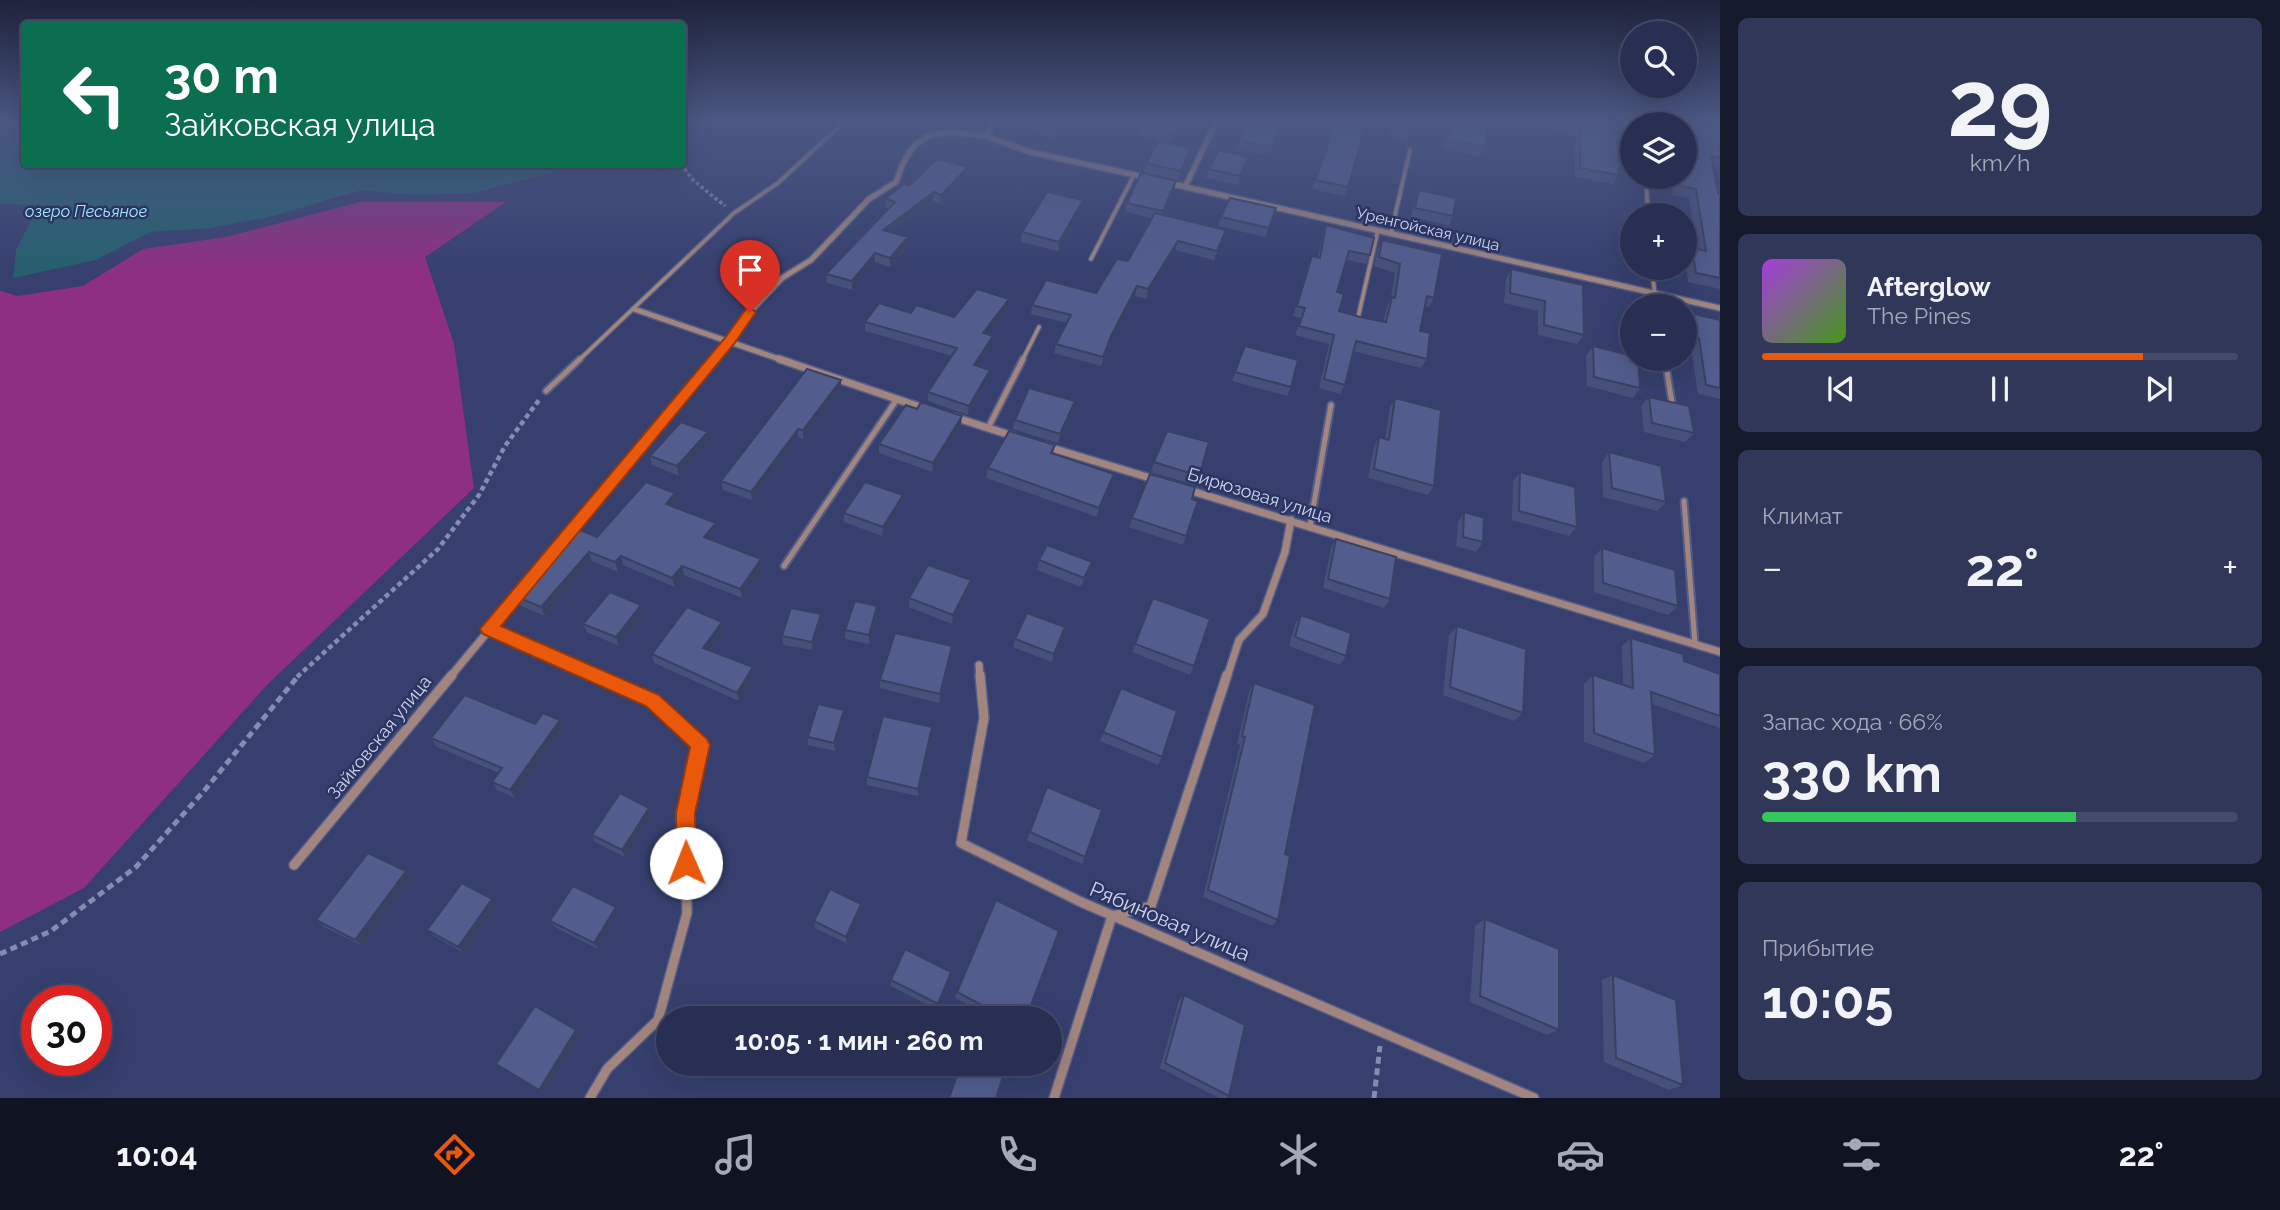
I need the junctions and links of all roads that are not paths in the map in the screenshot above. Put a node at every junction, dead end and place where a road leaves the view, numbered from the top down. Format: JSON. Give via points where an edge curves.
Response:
{"nodes":[{"id":1,"x":789,"y":173,"type":"edge"},
{"id":2,"x":897,"y":173,"type":"edge"},
{"id":3,"x":1126,"y":173,"type":"edge"},
{"id":4,"x":1192,"y":173,"type":"edge"},
{"id":5,"x":1405,"y":173,"type":"edge"},
{"id":6,"x":1134,"y":175,"type":"junction"},
{"id":7,"x":1185,"y":187,"type":"junction"},
{"id":8,"x":1378,"y":230,"type":"junction"},
{"id":9,"x":1391,"y":233,"type":"junction"},
{"id":10,"x":1091,"y":259,"type":"dead end"},
{"id":11,"x":1653,"y":280,"type":"edge"},
{"id":12,"x":1654,"y":293,"type":"junction"},
{"id":13,"x":1720,"y":308,"type":"edge"},
{"id":14,"x":634,"y":309,"type":"junction"},
{"id":15,"x":1357,"y":322,"type":"edge"},
{"id":16,"x":1040,"y":327,"type":"dead end"},
{"id":17,"x":730,"y":341,"type":"junction"},
{"id":18,"x":1667,"y":371,"type":"edge"},
{"id":19,"x":546,"y":391,"type":"road end"},
{"id":20,"x":897,"y":399,"type":"junction"},
{"id":21,"x":1672,"y":403,"type":"edge"},
{"id":22,"x":1331,"y":405,"type":"dead end"},
{"id":23,"x":936,"y":411,"type":"edge"},
{"id":24,"x":949,"y":416,"type":"edge"},
{"id":25,"x":988,"y":428,"type":"junction"},
{"id":26,"x":1028,"y":440,"type":"edge"},
{"id":27,"x":1041,"y":444,"type":"edge"},
{"id":28,"x":1161,"y":482,"type":"edge"},
{"id":29,"x":1175,"y":486,"type":"edge"},
{"id":30,"x":1684,"y":501,"type":"dead end"},
{"id":31,"x":1291,"y":520,"type":"junction"},
{"id":32,"x":1310,"y":526,"type":"junction"},
{"id":33,"x":784,"y":566,"type":"dead end"},
{"id":34,"x":489,"y":629,"type":"junction"},
{"id":35,"x":1695,"y":644,"type":"junction"},
{"id":36,"x":1720,"y":652,"type":"edge"},
{"id":37,"x":979,"y":665,"type":"dead end"},
{"id":38,"x":294,"y":865,"type":"dead end"},
{"id":39,"x":1112,"y":916,"type":"junction"},
{"id":40,"x":590,"y":1098,"type":"edge"},
{"id":41,"x":1054,"y":1098,"type":"edge"},
{"id":42,"x":1534,"y":1098,"type":"edge"}],
"edges":[{"from":1,"to":14,"type":"lane","via":[[734,213]]},
{"from":2,"to":17,"type":"street","name":"Зайковская улица","via":[[895,182],[869,199],[811,260],[782,278]]},
{"from":3,"to":6,"type":"street","name":"Уренгойская улица"},
{"from":4,"to":7,"type":"street"},
{"from":5,"to":9,"type":"lane"},
{"from":6,"to":7,"type":"street","name":"Уренгойская улица"},
{"from":6,"to":10,"type":"lane"},
{"from":7,"to":8,"type":"street","name":"Уренгойская улица"},
{"from":8,"to":9,"type":"street","name":"Уренгойская улица"},
{"from":8,"to":15,"type":"lane"},
{"from":9,"to":12,"type":"street","name":"Уренгойская улица"},
{"from":11,"to":12,"type":"lane"},
{"from":12,"to":13,"type":"street","name":"Уренгойская улица"},
{"from":14,"to":17,"type":"street"},
{"from":14,"to":19,"type":"lane"},
{"from":16,"to":25,"type":"lane"},
{"from":17,"to":20,"type":"street"},
{"from":17,"to":34,"type":"street","name":"Зайковская улица"},
{"from":18,"to":21,"type":"lane"},
{"from":20,"to":23,"type":"street"},
{"from":20,"to":33,"type":"lane"},
{"from":22,"to":32,"type":"lane"},
{"from":24,"to":25,"type":"street"},
{"from":25,"to":26,"type":"street"},
{"from":27,"to":28,"type":"street","name":"Бирюзовая улица"},
{"from":29,"to":31,"type":"street","name":"Бирюзовая улица"},
{"from":30,"to":35,"type":"lane"},
{"from":31,"to":32,"type":"street","name":"Бирюзовая улица"},
{"from":31,"to":39,"type":"street","via":[[1263,614],[1239,640],[1151,906]]},
{"from":32,"to":35,"type":"street","name":"Бирюзовая улица"},
{"from":34,"to":38,"type":"street","name":"Зайковская улица"},
{"from":34,"to":40,"type":"street","via":[[652,700],[700,745],[685,813],[687,913],[658,1020],[607,1069]]},
{"from":35,"to":36,"type":"street","name":"Бирюзовая улица"},
{"from":37,"to":39,"type":"street","name":"Рябиновая улица","via":[[984,718],[961,843]]},
{"from":39,"to":41,"type":"street"},
{"from":39,"to":42,"type":"street","name":"Рябиновая улица"}]}
